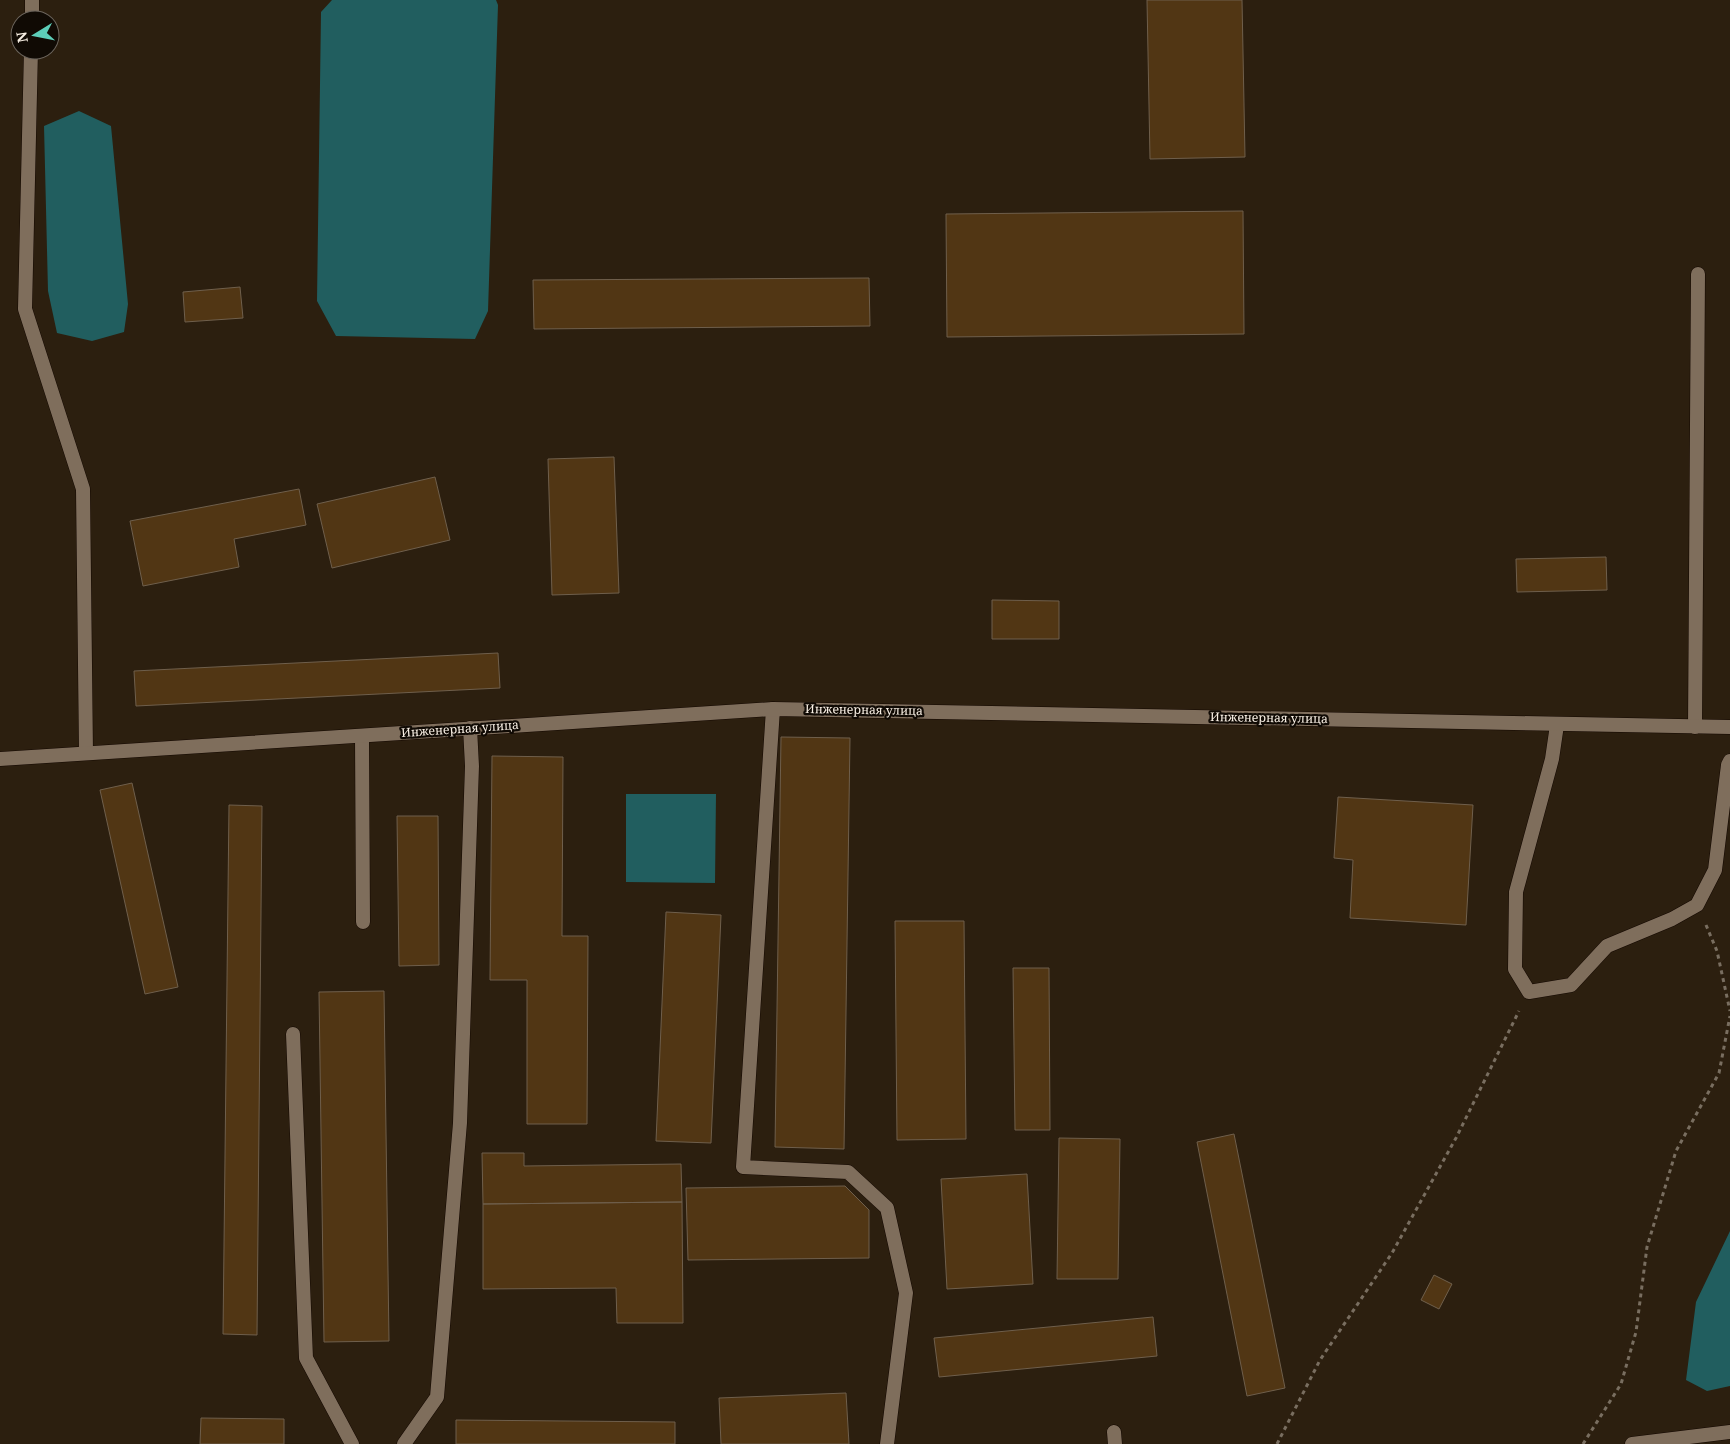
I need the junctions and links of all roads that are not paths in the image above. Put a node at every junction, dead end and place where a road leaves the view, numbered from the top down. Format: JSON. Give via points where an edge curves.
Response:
{"nodes":[{"id":1,"x":31,"y":60,"type":"edge"},
{"id":2,"x":1698,"y":274,"type":"dead end"},
{"id":3,"x":773,"y":709,"type":"junction"},
{"id":4,"x":1557,"y":725,"type":"junction"},
{"id":5,"x":1695,"y":727,"type":"junction"},
{"id":6,"x":1730,"y":727,"type":"edge"},
{"id":7,"x":470,"y":728,"type":"junction"},
{"id":8,"x":362,"y":736,"type":"junction"},
{"id":9,"x":86,"y":754,"type":"junction"},
{"id":10,"x":0,"y":759,"type":"edge"},
{"id":11,"x":1730,"y":761,"type":"edge"},
{"id":12,"x":363,"y":922,"type":"dead end"},
{"id":13,"x":293,"y":1034,"type":"dead end"},
{"id":14,"x":1730,"y":1432,"type":"edge"},
{"id":15,"x":352,"y":1444,"type":"edge"},
{"id":16,"x":404,"y":1444,"type":"edge"},
{"id":17,"x":888,"y":1444,"type":"edge"},
{"id":18,"x":1632,"y":1444,"type":"edge"}],
"edges":[{"from":1,"to":9,"type":"street","via":[[25,309],[82,489]]},
{"from":2,"to":5,"type":"street"},
{"from":3,"to":4,"type":"street","name":"Инженерная улица"},
{"from":3,"to":7,"type":"street","name":"Инженерная улица"},
{"from":3,"to":17,"type":"street","via":[[743,1167],[848,1172],[887,1208],[906,1293]]},
{"from":4,"to":5,"type":"street","name":"Инженерная улица"},
{"from":4,"to":11,"type":"street","via":[[1552,759],[1516,892],[1515,969],[1529,992],[1570,984],[1607,946],[1672,920],[1697,905],[1715,870]]},
{"from":5,"to":6,"type":"street","name":"Инженерная улица"},
{"from":7,"to":8,"type":"street","name":"Инженерная улица"},
{"from":7,"to":16,"type":"street","via":[[472,766],[460,1123],[437,1397]]},
{"from":8,"to":9,"type":"street","name":"Инженерная улица"},
{"from":8,"to":12,"type":"street"},
{"from":9,"to":10,"type":"street","name":"Инженерная улица"},
{"from":13,"to":15,"type":"street","via":[[306,1358]]},
{"from":14,"to":18,"type":"street"}]}
